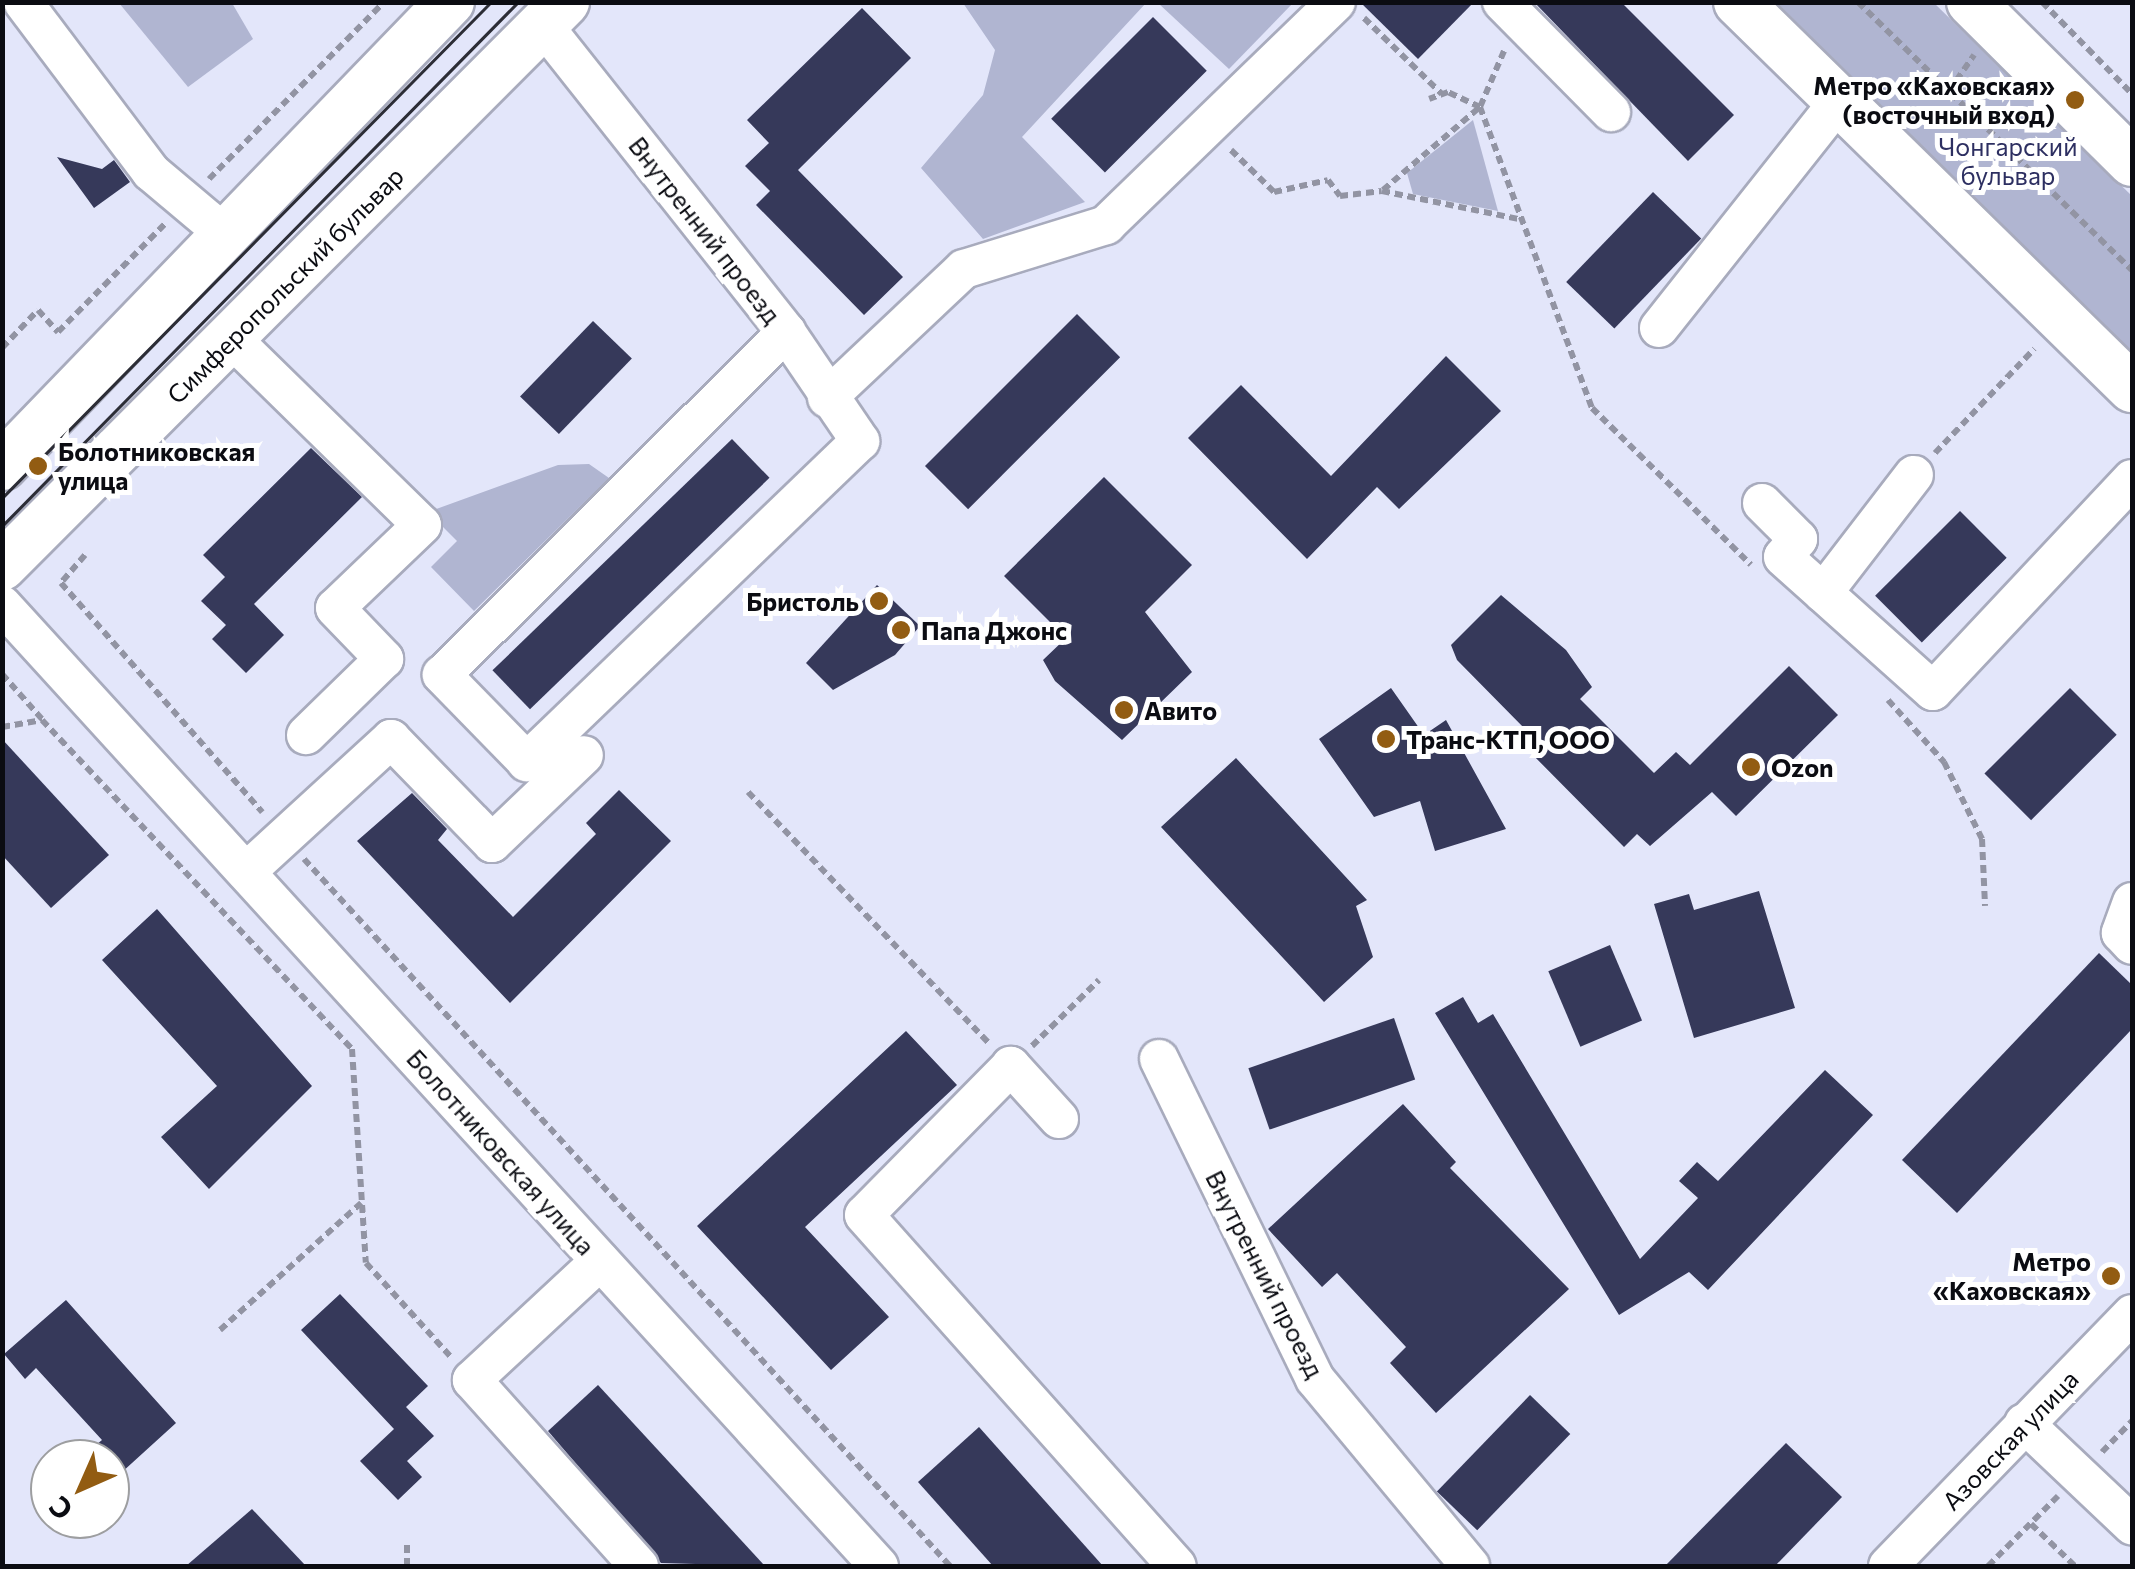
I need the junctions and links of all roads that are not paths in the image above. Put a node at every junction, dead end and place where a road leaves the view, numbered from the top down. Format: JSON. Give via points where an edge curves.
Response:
{"nodes":[{"id":1,"x":23,"y":2,"type":"edge"},
{"id":2,"x":450,"y":2,"type":"edge"},
{"id":3,"x":1336,"y":2,"type":"edge"},
{"id":4,"x":1738,"y":2,"type":"edge"},
{"id":5,"x":1972,"y":3,"type":"edge"},
{"id":6,"x":1506,"y":7,"type":"edge"},
{"id":7,"x":554,"y":14,"type":"edge"},
{"id":8,"x":1840,"y":102,"type":"junction"},
{"id":9,"x":1612,"y":112,"type":"dead end"},
{"id":10,"x":2132,"y":162,"type":"edge"},
{"id":11,"x":226,"y":235,"type":"junction"},
{"id":12,"x":1659,"y":328,"type":"dead end"},
{"id":13,"x":786,"y":332,"type":"junction"},
{"id":14,"x":231,"y":338,"type":"junction"},
{"id":15,"x":2132,"y":388,"type":"edge"},
{"id":16,"x":827,"y":398,"type":"junction"},
{"id":17,"x":2,"y":466,"type":"edge"},
{"id":18,"x":1914,"y":475,"type":"road end"},
{"id":19,"x":2132,"y":479,"type":"edge"},
{"id":20,"x":1762,"y":503,"type":"dead end"},
{"id":21,"x":2,"y":566,"type":"edge"},
{"id":22,"x":1823,"y":593,"type":"junction"},
{"id":23,"x":2,"y":605,"type":"edge"},
{"id":24,"x":384,"y":658,"type":"junction"},
{"id":25,"x":442,"y":676,"type":"junction"},
{"id":26,"x":306,"y":735,"type":"dead end"},
{"id":27,"x":584,"y":756,"type":"dead end"},
{"id":28,"x":246,"y":872,"type":"junction"},
{"id":29,"x":2132,"y":902,"type":"edge"},
{"id":30,"x":2132,"y":945,"type":"edge"},
{"id":31,"x":1159,"y":1060,"type":"dead end"},
{"id":32,"x":1059,"y":1118,"type":"dead end"},
{"id":33,"x":600,"y":1261,"type":"junction"},
{"id":34,"x":2132,"y":1314,"type":"edge"},
{"id":35,"x":2024,"y":1423,"type":"junction"},
{"id":36,"x":2132,"y":1524,"type":"edge"},
{"id":37,"x":639,"y":1566,"type":"edge"},
{"id":38,"x":879,"y":1566,"type":"edge"},
{"id":39,"x":1177,"y":1566,"type":"edge"},
{"id":40,"x":1470,"y":1566,"type":"edge"},
{"id":41,"x":1888,"y":1566,"type":"edge"}],
"edges":[{"from":1,"to":11,"type":"street","via":[[151,172]]},
{"from":2,"to":11,"type":"main road"},
{"from":3,"to":16,"type":"street","via":[[1106,225],[964,269]]},
{"from":4,"to":8,"type":"main road"},
{"from":5,"to":10,"type":"main road"},
{"from":6,"to":9,"type":"street"},
{"from":7,"to":13,"type":"street","name":"Внутренний проезд"},
{"from":7,"to":14,"type":"main road","name":"Симферопольский бульвар"},
{"from":8,"to":12,"type":"street"},
{"from":8,"to":15,"type":"main road"},
{"from":11,"to":17,"type":"main road"},
{"from":13,"to":16,"type":"street","name":"Внутренний проезд"},
{"from":13,"to":25,"type":"street"},
{"from":14,"to":21,"type":"main road","name":"Симферопольский бульвар"},
{"from":14,"to":24,"type":"street","via":[[422,524],[335,608]]},
{"from":16,"to":25,"type":"street","name":"Внутренний проезд","via":[[860,441],[527,762]]},
{"from":18,"to":22,"type":"street"},
{"from":19,"to":22,"type":"street","via":[[1934,691]]},
{"from":20,"to":22,"type":"street","via":[[1798,539],[1783,558]]},
{"from":23,"to":28,"type":"street","name":"Болотниковская улица"},
{"from":24,"to":25,"type":"street"},
{"from":24,"to":26,"type":"street"},
{"from":27,"to":28,"type":"street","via":[[492,843],[391,738]]},
{"from":28,"to":33,"type":"street","name":"Болотниковская улица"},
{"from":29,"to":30,"type":"street","via":[[2121,933]]},
{"from":31,"to":40,"type":"street","name":"Внутренний проезд","via":[[1316,1379]]},
{"from":32,"to":39,"type":"street","via":[[1011,1066],[864,1214]]},
{"from":33,"to":37,"type":"street","via":[[472,1380]]},
{"from":33,"to":38,"type":"street","name":"Болотниковская улица"},
{"from":34,"to":35,"type":"street","name":"Азовская улица"},
{"from":35,"to":36,"type":"street"},
{"from":35,"to":41,"type":"street","name":"Азовская улица"}]}
